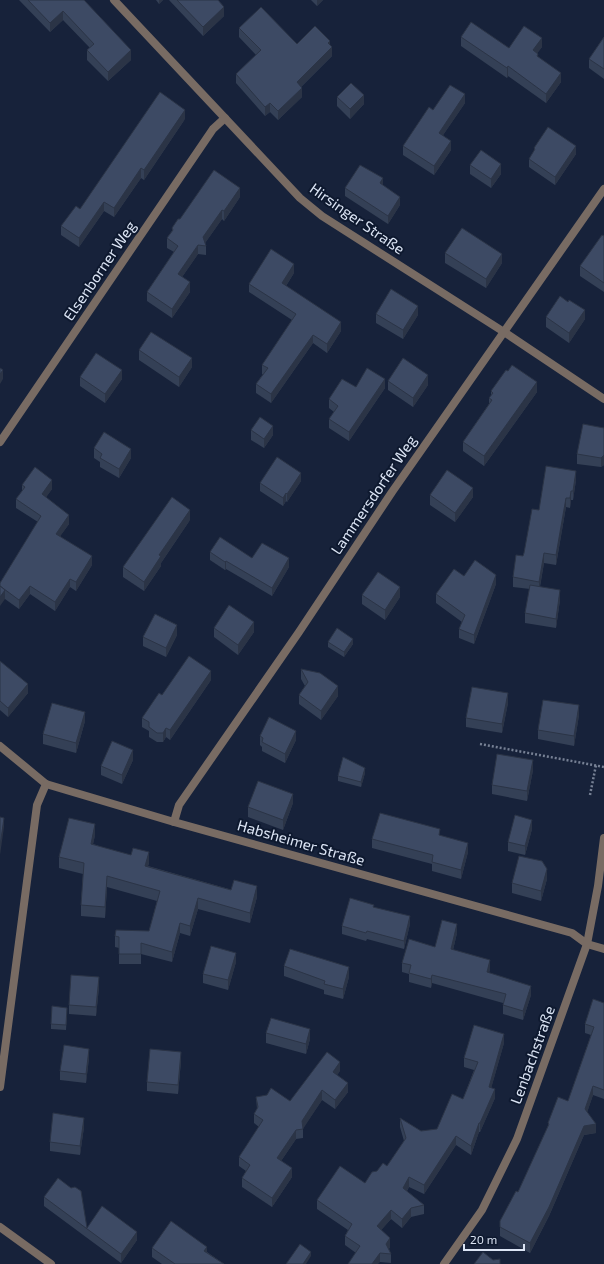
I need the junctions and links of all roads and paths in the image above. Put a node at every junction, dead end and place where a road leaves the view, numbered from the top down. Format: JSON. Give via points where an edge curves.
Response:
{"nodes":[{"id":1,"x":114,"y":0,"type":"edge"},
{"id":2,"x":225,"y":118,"type":"junction"},
{"id":3,"x":604,"y":189,"type":"edge"},
{"id":4,"x":504,"y":332,"type":"junction"},
{"id":5,"x":604,"y":399,"type":"edge"},
{"id":6,"x":0,"y":442,"type":"edge"},
{"id":7,"x":480,"y":744,"type":"dead end"},
{"id":8,"x":0,"y":746,"type":"edge"},
{"id":9,"x":596,"y":765,"type":"junction"},
{"id":10,"x":604,"y":767,"type":"edge"},
{"id":11,"x":46,"y":784,"type":"junction"},
{"id":12,"x":590,"y":795,"type":"dead end"},
{"id":13,"x":174,"y":822,"type":"junction"},
{"id":14,"x":604,"y":838,"type":"edge"},
{"id":15,"x":587,"y":944,"type":"junction"},
{"id":16,"x":604,"y":949,"type":"edge"},
{"id":17,"x":0,"y":1086,"type":"edge"},
{"id":18,"x":0,"y":1227,"type":"edge"},
{"id":19,"x":51,"y":1264,"type":"edge"},
{"id":20,"x":444,"y":1264,"type":"edge"}],
"edges":[{"from":1,"to":2,"type":"street","name":"Hirsinger Straße"},
{"from":2,"to":4,"type":"street","name":"Hirsinger Straße","via":[[300,198],[322,216]]},
{"from":2,"to":6,"type":"street","name":"Elsenborner Weg","via":[[212,129]]},
{"from":3,"to":4,"type":"street","name":"Lammersdorfer Weg"},
{"from":4,"to":5,"type":"street","name":"Hirsinger Straße"},
{"from":4,"to":13,"type":"street","name":"Lammersdorfer Weg","via":[[179,805]]},
{"from":7,"to":9,"type":"path"},
{"from":8,"to":11,"type":"street","name":"Habsheimer Straße"},
{"from":9,"to":10,"type":"path"},
{"from":9,"to":12,"type":"path"},
{"from":11,"to":13,"type":"street","name":"Habsheimer Straße"},
{"from":11,"to":17,"type":"street","via":[[37,805]]},
{"from":13,"to":15,"type":"street","name":"Habsheimer Straße","via":[[572,933]]},
{"from":14,"to":15,"type":"street","name":"Lenbachstraße"},
{"from":15,"to":16,"type":"street","name":"Habsheimer Straße"},
{"from":15,"to":20,"type":"street","name":"Lenbachstraße","via":[[517,1139],[482,1210]]},
{"from":18,"to":19,"type":"street"}]}
